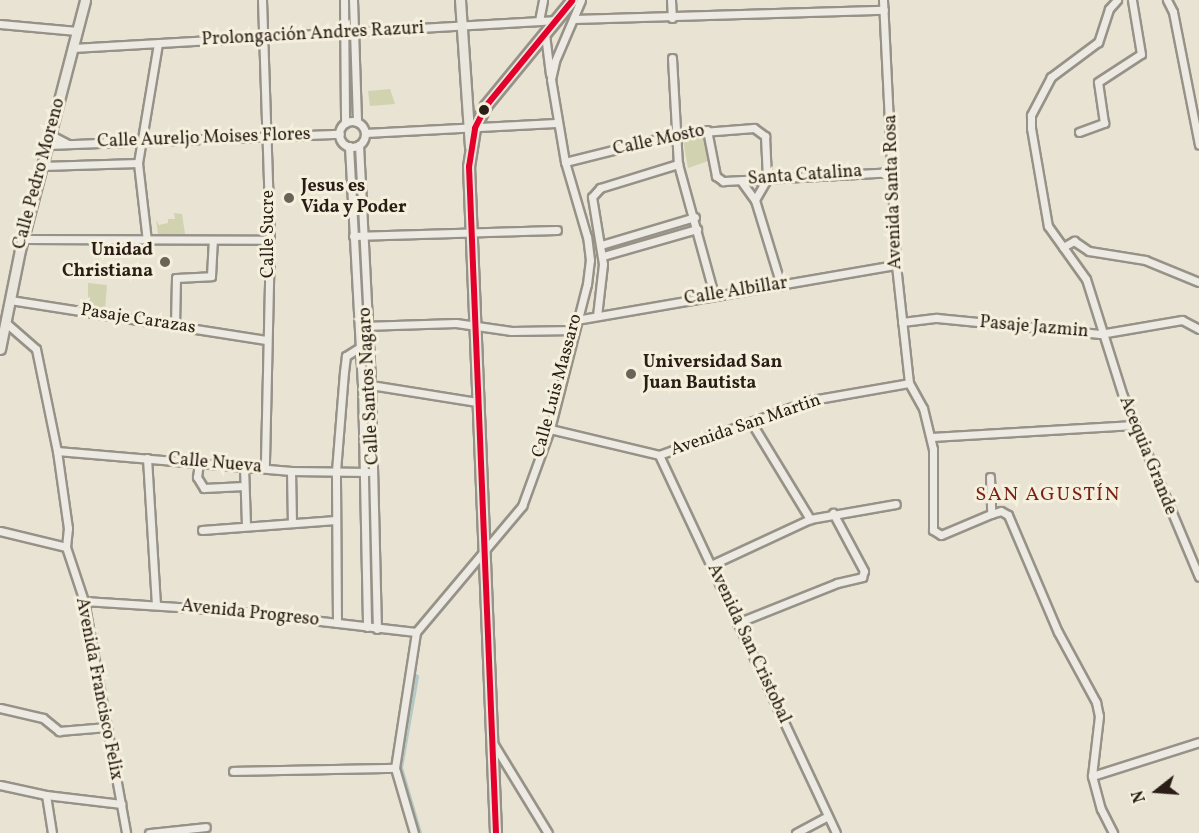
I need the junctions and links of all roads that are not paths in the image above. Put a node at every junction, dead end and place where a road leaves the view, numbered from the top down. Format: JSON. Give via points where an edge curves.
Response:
{"nodes":[{"id":1,"x":85,"y":0,"type":"edge"},
{"id":2,"x":262,"y":0,"type":"edge"},
{"id":3,"x":344,"y":0,"type":"edge"},
{"id":4,"x":353,"y":0,"type":"edge"},
{"id":5,"x":460,"y":0,"type":"edge"},
{"id":6,"x":543,"y":0,"type":"edge"},
{"id":7,"x":573,"y":0,"type":"edge"},
{"id":8,"x":581,"y":0,"type":"edge"},
{"id":9,"x":671,"y":0,"type":"edge"},
{"id":10,"x":883,"y":0,"type":"edge"},
{"id":11,"x":1117,"y":0,"type":"edge"},
{"id":12,"x":1132,"y":0,"type":"edge"},
{"id":13,"x":1167,"y":0,"type":"edge"},
{"id":14,"x":884,"y":10,"type":"junction"},
{"id":15,"x":672,"y":18,"type":"junction"},
{"id":16,"x":574,"y":19,"type":"junction"},
{"id":17,"x":554,"y":20,"type":"junction"},
{"id":18,"x":539,"y":21,"type":"junction"},
{"id":19,"x":0,"y":24,"type":"edge"},
{"id":20,"x":461,"y":27,"type":"junction"},
{"id":21,"x":77,"y":31,"type":"junction"},
{"id":22,"x":355,"y":31,"type":"junction"},
{"id":23,"x":545,"y":31,"type":"junction"},
{"id":24,"x":345,"y":32,"type":"junction"},
{"id":25,"x":263,"y":36,"type":"junction"},
{"id":26,"x":158,"y":44,"type":"junction"},
{"id":27,"x":72,"y":48,"type":"junction"},
{"id":28,"x":672,"y":58,"type":"dead end"},
{"id":29,"x":551,"y":79,"type":"junction"},
{"id":30,"x":1195,"y":110,"type":"edge"},
{"id":31,"x":357,"y":122,"type":"junction"},
{"id":32,"x":345,"y":123,"type":"junction"},
{"id":33,"x":558,"y":123,"type":"junction"},
{"id":34,"x":471,"y":128,"type":"junction"},
{"id":35,"x":707,"y":130,"type":"junction"},
{"id":36,"x":1079,"y":132,"type":"dead end"},
{"id":37,"x":365,"y":133,"type":"junction"},
{"id":38,"x":340,"y":134,"type":"junction"},
{"id":39,"x":677,"y":134,"type":"junction"},
{"id":40,"x":51,"y":135,"type":"junction"},
{"id":41,"x":268,"y":137,"type":"junction"},
{"id":42,"x":141,"y":142,"type":"junction"},
{"id":43,"x":68,"y":144,"type":"junction"},
{"id":44,"x":1199,"y":144,"type":"edge"},
{"id":45,"x":48,"y":145,"type":"junction"},
{"id":46,"x":359,"y":145,"type":"junction"},
{"id":47,"x":349,"y":146,"type":"junction"},
{"id":48,"x":565,"y":162,"type":"junction"},
{"id":49,"x":138,"y":163,"type":"junction"},
{"id":50,"x":678,"y":164,"type":"junction"},
{"id":51,"x":42,"y":166,"type":"junction"},
{"id":52,"x":892,"y":172,"type":"junction"},
{"id":53,"x":767,"y":179,"type":"junction"},
{"id":54,"x":741,"y":181,"type":"junction"},
{"id":55,"x":755,"y":200,"type":"junction"},
{"id":56,"x":695,"y":217,"type":"junction"},
{"id":57,"x":697,"y":229,"type":"junction"},
{"id":58,"x":557,"y":230,"type":"dead end"},
{"id":59,"x":470,"y":235,"type":"junction"},
{"id":60,"x":353,"y":236,"type":"junction"},
{"id":61,"x":364,"y":236,"type":"junction"},
{"id":62,"x":23,"y":239,"type":"junction"},
{"id":63,"x":270,"y":240,"type":"junction"},
{"id":64,"x":147,"y":241,"type":"junction"},
{"id":65,"x":213,"y":242,"type":"junction"},
{"id":66,"x":601,"y":245,"type":"junction"},
{"id":67,"x":1063,"y":247,"type":"junction"},
{"id":68,"x":603,"y":256,"type":"junction"},
{"id":69,"x":896,"y":265,"type":"junction"},
{"id":70,"x":1199,"y":282,"type":"edge"},
{"id":71,"x":781,"y":285,"type":"junction"},
{"id":72,"x":714,"y":296,"type":"junction"},
{"id":73,"x":9,"y":300,"type":"junction"},
{"id":74,"x":597,"y":316,"type":"junction"},
{"id":75,"x":576,"y":320,"type":"junction"},
{"id":76,"x":5,"y":322,"type":"junction"},
{"id":77,"x":902,"y":322,"type":"junction"},
{"id":78,"x":175,"y":326,"type":"junction"},
{"id":79,"x":367,"y":326,"type":"junction"},
{"id":80,"x":357,"y":327,"type":"junction"},
{"id":81,"x":474,"y":328,"type":"junction"},
{"id":82,"x":1199,"y":329,"type":"edge"},
{"id":83,"x":575,"y":330,"type":"junction"},
{"id":84,"x":1100,"y":334,"type":"junction"},
{"id":85,"x":266,"y":340,"type":"junction"},
{"id":86,"x":359,"y":348,"type":"junction"},
{"id":87,"x":0,"y":349,"type":"edge"},
{"id":88,"x":909,"y":383,"type":"junction"},
{"id":89,"x":371,"y":385,"type":"junction"},
{"id":90,"x":477,"y":402,"type":"junction"},
{"id":91,"x":751,"y":422,"type":"junction"},
{"id":92,"x":1135,"y":425,"type":"junction"},
{"id":93,"x":550,"y":429,"type":"junction"},
{"id":94,"x":931,"y":437,"type":"junction"},
{"id":95,"x":57,"y":451,"type":"junction"},
{"id":96,"x":659,"y":455,"type":"junction"},
{"id":97,"x":147,"y":458,"type":"junction"},
{"id":98,"x":199,"y":462,"type":"junction"},
{"id":99,"x":244,"y":466,"type":"junction"},
{"id":100,"x":265,"y":468,"type":"junction"},
{"id":101,"x":291,"y":471,"type":"junction"},
{"id":102,"x":336,"y":471,"type":"junction"},
{"id":103,"x":374,"y":471,"type":"junction"},
{"id":104,"x":365,"y":472,"type":"junction"},
{"id":105,"x":990,"y":477,"type":"dead end"},
{"id":106,"x":244,"y":486,"type":"junction"},
{"id":107,"x":896,"y":504,"type":"dead end"},
{"id":108,"x":833,"y":513,"type":"junction"},
{"id":109,"x":991,"y":514,"type":"junction"},
{"id":110,"x":810,"y":519,"type":"junction"},
{"id":111,"x":336,"y":520,"type":"junction"},
{"id":112,"x":292,"y":523,"type":"junction"},
{"id":113,"x":246,"y":525,"type":"junction"},
{"id":114,"x":202,"y":530,"type":"dead end"},
{"id":115,"x":0,"y":531,"type":"edge"},
{"id":116,"x":66,"y":547,"type":"junction"},
{"id":117,"x":483,"y":550,"type":"junction"},
{"id":118,"x":711,"y":565,"type":"junction"},
{"id":119,"x":1199,"y":577,"type":"edge"},
{"id":120,"x":84,"y":601,"type":"junction"},
{"id":121,"x":156,"y":605,"type":"junction"},
{"id":122,"x":737,"y":623,"type":"junction"},
{"id":123,"x":337,"y":624,"type":"junction"},
{"id":124,"x":367,"y":627,"type":"junction"},
{"id":125,"x":377,"y":628,"type":"junction"},
{"id":126,"x":416,"y":632,"type":"junction"},
{"id":127,"x":0,"y":708,"type":"edge"},
{"id":128,"x":107,"y":727,"type":"junction"},
{"id":129,"x":492,"y":741,"type":"junction"},
{"id":130,"x":1198,"y":744,"type":"edge"},
{"id":131,"x":395,"y":768,"type":"junction"},
{"id":132,"x":233,"y":771,"type":"dead end"},
{"id":133,"x":1092,"y":776,"type":"junction"},
{"id":134,"x":0,"y":785,"type":"edge"},
{"id":135,"x":46,"y":795,"type":"junction"},
{"id":136,"x":121,"y":804,"type":"junction"},
{"id":137,"x":828,"y":816,"type":"junction"},
{"id":138,"x":206,"y":827,"type":"dead end"},
{"id":139,"x":52,"y":833,"type":"edge"},
{"id":140,"x":126,"y":833,"type":"edge"},
{"id":141,"x":149,"y":833,"type":"edge"},
{"id":142,"x":414,"y":833,"type":"edge"},
{"id":143,"x":496,"y":833,"type":"edge"},
{"id":144,"x":548,"y":833,"type":"edge"},
{"id":145,"x":796,"y":833,"type":"edge"},
{"id":146,"x":836,"y":833,"type":"edge"},
{"id":147,"x":1113,"y":833,"type":"edge"}],
"edges":[{"from":1,"to":21,"type":"main road","name":"Calle Pedro Moreno"},
{"from":2,"to":25,"type":"street","name":"Calle Sucre"},
{"from":3,"to":24,"type":"street"},
{"from":4,"to":22,"type":"street"},
{"from":5,"to":20,"type":"main road"},
{"from":6,"to":18,"type":"street"},
{"from":7,"to":17,"type":"highway"},
{"from":8,"to":16,"type":"street","name":"Calle Luis Massaro"},
{"from":9,"to":15,"type":"street"},
{"from":10,"to":14,"type":"street","name":"Avenida Santa Rosa"},
{"from":11,"to":67,"type":"street","name":"Acequia Grande","via":[[1109,9],[1098,42],[1055,73],[1031,115],[1047,220]]},
{"from":12,"to":36,"type":"street","via":[[1141,54],[1098,82],[1104,123]]},
{"from":13,"to":30,"type":"street"},
{"from":14,"to":15,"type":"street"},
{"from":14,"to":52,"type":"street","name":"Avenida Santa Rosa"},
{"from":15,"to":16,"type":"street"},
{"from":16,"to":29,"type":"street","name":"Calle Luis Massaro"},
{"from":17,"to":18,"type":"street","name":"Prolongación Andres Razuri"},
{"from":17,"to":23,"type":"highway"},
{"from":18,"to":20,"type":"street","name":"Prolongación Andres Razuri"},
{"from":19,"to":21,"type":"street"},
{"from":20,"to":22,"type":"street","name":"Prolongación Andres Razuri"},
{"from":20,"to":34,"type":"main road"},
{"from":21,"to":27,"type":"main road","name":"Calle Pedro Moreno"},
{"from":22,"to":24,"type":"street","name":"Prolongación Andres Razuri"},
{"from":22,"to":31,"type":"street"},
{"from":23,"to":29,"type":"street","name":"Calle Luis Massaro"},
{"from":23,"to":34,"type":"highway"},
{"from":24,"to":25,"type":"street","name":"Prolongación Andres Razuri"},
{"from":24,"to":32,"type":"street"},
{"from":25,"to":26,"type":"street","name":"Prolongación Andres Razuri"},
{"from":25,"to":41,"type":"street","name":"Calle Sucre"},
{"from":26,"to":27,"type":"street","name":"Prolongación Andres Razuri"},
{"from":26,"to":42,"type":"street"},
{"from":27,"to":40,"type":"main road","name":"Calle Pedro Moreno"},
{"from":28,"to":39,"type":"street"},
{"from":29,"to":33,"type":"street","name":"Calle Luis Massaro"},
{"from":30,"to":44,"type":"street"},
{"from":31,"to":32,"type":"street"},
{"from":31,"to":37,"type":"street"},
{"from":32,"to":38,"type":"street"},
{"from":33,"to":34,"type":"street"},
{"from":33,"to":48,"type":"street","name":"Calle Luis Massaro"},
{"from":34,"to":37,"type":"street"},
{"from":34,"to":59,"type":"highway"},
{"from":35,"to":39,"type":"street","name":"Calle Mosto"},
{"from":35,"to":53,"type":"street","name":"Calle Mosto","via":[[754,128],[765,136]]},
{"from":35,"to":54,"type":"street","name":"Santa Catalina","via":[[719,179]]},
{"from":37,"to":46,"type":"street"},
{"from":38,"to":41,"type":"street","name":"Calle Aureljo Moises Flores"},
{"from":38,"to":47,"type":"street"},
{"from":39,"to":48,"type":"street","name":"Calle Mosto"},
{"from":39,"to":50,"type":"street"},
{"from":40,"to":43,"type":"street"},
{"from":40,"to":45,"type":"main road","name":"Calle Pedro Moreno"},
{"from":41,"to":42,"type":"street","name":"Calle Aureljo Moises Flores"},
{"from":41,"to":63,"type":"street","name":"Calle Sucre"},
{"from":42,"to":43,"type":"street","name":"Calle Aureljo Moises Flores"},
{"from":42,"to":49,"type":"street"},
{"from":43,"to":45,"type":"street","name":"Calle Aureljo Moises Flores"},
{"from":45,"to":51,"type":"main road","name":"Calle Pedro Moreno"},
{"from":46,"to":47,"type":"street"},
{"from":46,"to":61,"type":"street","name":"Calle Santos Nagaro"},
{"from":47,"to":60,"type":"street","name":"Calle Santos Nagaro"},
{"from":48,"to":75,"type":"street","name":"Calle Luis Massaro","via":[[590,260]]},
{"from":49,"to":51,"type":"street"},
{"from":49,"to":64,"type":"street"},
{"from":50,"to":56,"type":"street"},
{"from":50,"to":66,"type":"street","via":[[600,188],[590,204]]},
{"from":51,"to":62,"type":"main road","name":"Calle Pedro Moreno"},
{"from":52,"to":53,"type":"street","name":"Santa Catalina"},
{"from":52,"to":69,"type":"street","name":"Avenida Santa Rosa"},
{"from":53,"to":54,"type":"street","name":"Santa Catalina"},
{"from":53,"to":55,"type":"street"},
{"from":54,"to":55,"type":"street"},
{"from":55,"to":71,"type":"street"},
{"from":56,"to":57,"type":"street"},
{"from":56,"to":66,"type":"street"},
{"from":57,"to":68,"type":"street"},
{"from":57,"to":72,"type":"street"},
{"from":58,"to":59,"type":"street"},
{"from":59,"to":61,"type":"street"},
{"from":59,"to":81,"type":"highway"},
{"from":60,"to":61,"type":"street"},
{"from":60,"to":80,"type":"street","name":"Calle Santos Nagaro"},
{"from":61,"to":79,"type":"street","name":"Calle Santos Nagaro"},
{"from":62,"to":64,"type":"street"},
{"from":62,"to":73,"type":"main road","name":"Calle Pedro Moreno"},
{"from":63,"to":65,"type":"street"},
{"from":63,"to":85,"type":"street","name":"Calle Sucre"},
{"from":64,"to":65,"type":"street"},
{"from":65,"to":78,"type":"street","via":[[211,276],[177,278]]},
{"from":66,"to":68,"type":"street"},
{"from":67,"to":70,"type":"street","via":[[1074,241],[1089,251],[1145,260]]},
{"from":67,"to":84,"type":"street","name":"Acequia Grande","via":[[1086,279]]},
{"from":68,"to":74,"type":"street"},
{"from":69,"to":71,"type":"street","name":"Calle Albillar"},
{"from":69,"to":77,"type":"street","name":"Avenida Santa Rosa"},
{"from":71,"to":72,"type":"street","name":"Calle Albillar"},
{"from":72,"to":74,"type":"street","name":"Calle Albillar"},
{"from":73,"to":76,"type":"main road","name":"Calle Pedro Moreno"},
{"from":73,"to":78,"type":"street","name":"Pasaje Carazas"},
{"from":74,"to":75,"type":"street","name":"Calle Albillar"},
{"from":75,"to":83,"type":"street","name":"Calle Luis Massaro"},
{"from":76,"to":87,"type":"main road","name":"Calle Pedro Moreno"},
{"from":76,"to":95,"type":"street","name":"Avenida Francisco Felix","via":[[36,350]]},
{"from":77,"to":84,"type":"street","name":"Pasaje Jazmin","via":[[937,318]]},
{"from":77,"to":88,"type":"street","name":"Avenida Santa Rosa"},
{"from":78,"to":85,"type":"street","name":"Pasaje Carazas"},
{"from":79,"to":80,"type":"street"},
{"from":79,"to":81,"type":"street","via":[[456,323]]},
{"from":79,"to":89,"type":"street","name":"Calle Santos Nagaro"},
{"from":80,"to":86,"type":"street","name":"Calle Santos Nagaro"},
{"from":81,"to":83,"type":"street"},
{"from":81,"to":90,"type":"highway"},
{"from":82,"to":84,"type":"street","name":"Pasaje Jazmin","via":[[1182,320]]},
{"from":83,"to":93,"type":"street","name":"Calle Luis Massaro"},
{"from":84,"to":92,"type":"street","name":"Acequia Grande"},
{"from":85,"to":100,"type":"street","name":"Calle Sucre"},
{"from":86,"to":102,"type":"street","via":[[346,356]]},
{"from":86,"to":104,"type":"street","name":"Calle Santos Nagaro"},
{"from":88,"to":91,"type":"street","name":"Avenida San Martin","via":[[812,400]]},
{"from":88,"to":94,"type":"street","via":[[923,408]]},
{"from":89,"to":90,"type":"street"},
{"from":89,"to":103,"type":"street","name":"Calle Santos Nagaro"},
{"from":90,"to":117,"type":"highway"},
{"from":91,"to":96,"type":"street","name":"Avenida San Martin"},
{"from":91,"to":110,"type":"street"},
{"from":92,"to":94,"type":"street"},
{"from":92,"to":119,"type":"street","name":"Acequia Grande"},
{"from":93,"to":96,"type":"street","name":"Avenida San Martin"},
{"from":93,"to":117,"type":"street","name":"Calle Luis Massaro","via":[[522,506]]},
{"from":94,"to":109,"type":"street","via":[[933,530],[941,535]]},
{"from":95,"to":97,"type":"street","name":"Calle Nueva"},
{"from":95,"to":116,"type":"street","name":"Avenida Francisco Felix","via":[[68,528]]},
{"from":96,"to":118,"type":"street","name":"Avenida San Cristobal"},
{"from":97,"to":98,"type":"street","name":"Calle Nueva"},
{"from":97,"to":121,"type":"street"},
{"from":98,"to":99,"type":"street","name":"Calle Nueva"},
{"from":98,"to":106,"type":"street","via":[[197,477],[204,488]]},
{"from":99,"to":100,"type":"street","name":"Calle Nueva"},
{"from":99,"to":106,"type":"street"},
{"from":100,"to":101,"type":"street","name":"Calle Nueva"},
{"from":101,"to":102,"type":"street","name":"Calle Nueva"},
{"from":101,"to":112,"type":"street"},
{"from":102,"to":104,"type":"street","name":"Calle Nueva"},
{"from":102,"to":111,"type":"street"},
{"from":103,"to":104,"type":"street","name":"Calle Nueva"},
{"from":103,"to":125,"type":"street","name":"Calle Santos Nagaro"},
{"from":104,"to":124,"type":"street","name":"Calle Santos Nagaro"},
{"from":105,"to":109,"type":"street"},
{"from":106,"to":113,"type":"street"},
{"from":107,"to":108,"type":"street"},
{"from":108,"to":110,"type":"street"},
{"from":108,"to":122,"type":"street","via":[[864,571],[862,577],[837,583]]},
{"from":109,"to":133,"type":"street","via":[[1004,512],[1019,536],[1058,632],[1096,702],[1099,716]]},
{"from":110,"to":118,"type":"street"},
{"from":111,"to":112,"type":"street"},
{"from":111,"to":123,"type":"street"},
{"from":112,"to":113,"type":"street"},
{"from":113,"to":114,"type":"street"},
{"from":115,"to":116,"type":"street"},
{"from":116,"to":120,"type":"street","name":"Avenida Francisco Felix"},
{"from":117,"to":126,"type":"street","name":"Calle Luis Massaro"},
{"from":117,"to":129,"type":"highway"},
{"from":118,"to":122,"type":"street","name":"Avenida San Cristobal"},
{"from":120,"to":121,"type":"street","name":"Avenida Progreso"},
{"from":120,"to":128,"type":"street","name":"Avenida Francisco Felix"},
{"from":121,"to":123,"type":"street","name":"Avenida Progreso"},
{"from":122,"to":137,"type":"street","name":"Avenida San Cristobal"},
{"from":123,"to":124,"type":"street","name":"Avenida Progreso"},
{"from":124,"to":125,"type":"street","name":"Avenida Progreso"},
{"from":125,"to":126,"type":"street","name":"Avenida Progreso"},
{"from":126,"to":131,"type":"street"},
{"from":127,"to":128,"type":"street","via":[[43,718],[59,731]]},
{"from":128,"to":136,"type":"street","name":"Avenida Francisco Felix"},
{"from":129,"to":143,"type":"highway"},
{"from":129,"to":144,"type":"street"},
{"from":130,"to":133,"type":"street"},
{"from":131,"to":132,"type":"street"},
{"from":131,"to":142,"type":"street"},
{"from":133,"to":147,"type":"street"},
{"from":134,"to":135,"type":"street"},
{"from":135,"to":136,"type":"street"},
{"from":135,"to":139,"type":"street"},
{"from":136,"to":140,"type":"street","name":"Avenida Francisco Felix"},
{"from":137,"to":145,"type":"street"},
{"from":137,"to":146,"type":"street","name":"Avenida San Cristobal"},
{"from":138,"to":141,"type":"street"}]}
